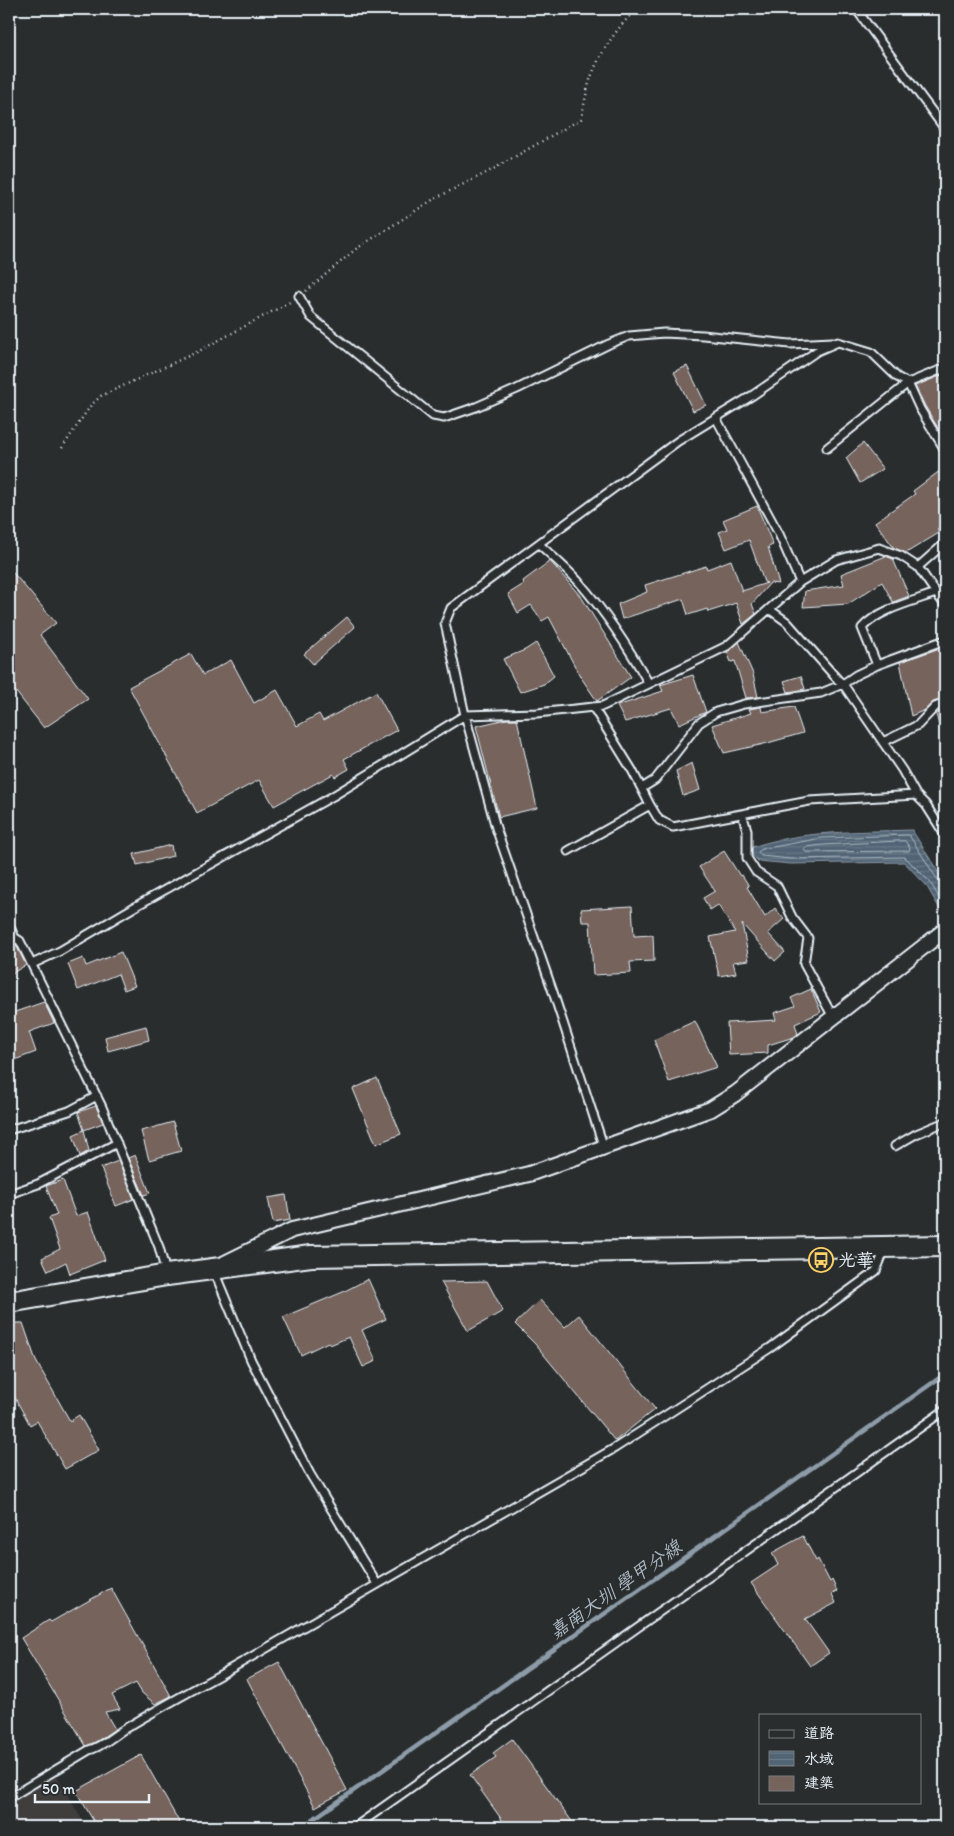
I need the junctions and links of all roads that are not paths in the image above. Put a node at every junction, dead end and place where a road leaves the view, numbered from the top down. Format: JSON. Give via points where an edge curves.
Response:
{"nodes":[{"id":1,"x":856,"y":9,"type":"edge"},
{"id":2,"x":945,"y":129,"type":"edge"},
{"id":3,"x":300,"y":296,"type":"road end"},
{"id":4,"x":838,"y":342,"type":"junction"},
{"id":5,"x":945,"y":368,"type":"edge"},
{"id":6,"x":908,"y":383,"type":"junction"},
{"id":7,"x":716,"y":418,"type":"junction"},
{"id":8,"x":827,"y":448,"type":"dead end"},
{"id":9,"x":945,"y":450,"type":"edge"},
{"id":10,"x":945,"y":543,"type":"edge"},
{"id":11,"x":539,"y":544,"type":"junction"},
{"id":12,"x":918,"y":567,"type":"junction"},
{"id":13,"x":800,"y":582,"type":"junction"},
{"id":14,"x":936,"y":593,"type":"junction"},
{"id":15,"x":945,"y":605,"type":"edge"},
{"id":16,"x":769,"y":609,"type":"junction"},
{"id":17,"x":945,"y":640,"type":"edge"},
{"id":18,"x":876,"y":665,"type":"junction"},
{"id":19,"x":649,"y":684,"type":"junction"},
{"id":20,"x":843,"y":684,"type":"junction"},
{"id":21,"x":945,"y":703,"type":"edge"},
{"id":22,"x":593,"y":708,"type":"junction"},
{"id":23,"x":465,"y":715,"type":"junction"},
{"id":24,"x":883,"y":742,"type":"junction"},
{"id":25,"x":642,"y":788,"type":"junction"},
{"id":26,"x":916,"y":796,"type":"junction"},
{"id":27,"x":650,"y":805,"type":"junction"},
{"id":28,"x":742,"y":814,"type":"junction"},
{"id":29,"x":945,"y":835,"type":"edge"},
{"id":30,"x":568,"y":851,"type":"dead end"},
{"id":31,"x":9,"y":925,"type":"edge"},
{"id":32,"x":945,"y":930,"type":"edge"},
{"id":33,"x":12,"y":936,"type":"edge"},
{"id":34,"x":32,"y":964,"type":"junction"},
{"id":35,"x":833,"y":1017,"type":"junction"},
{"id":36,"x":97,"y":1096,"type":"junction"},
{"id":37,"x":945,"y":1122,"type":"edge"},
{"id":38,"x":9,"y":1130,"type":"edge"},
{"id":39,"x":117,"y":1143,"type":"junction"},
{"id":40,"x":895,"y":1146,"type":"dead end"},
{"id":41,"x":604,"y":1148,"type":"junction"},
{"id":42,"x":9,"y":1194,"type":"edge"},
{"id":43,"x":886,"y":1246,"type":"junction"},
{"id":44,"x":945,"y":1246,"type":"edge"},
{"id":45,"x":213,"y":1269,"type":"junction"},
{"id":46,"x":167,"y":1275,"type":"junction"},
{"id":47,"x":9,"y":1302,"type":"edge"},
{"id":48,"x":945,"y":1410,"type":"edge"},
{"id":49,"x":377,"y":1584,"type":"junction"},
{"id":50,"x":9,"y":1798,"type":"edge"},
{"id":51,"x":355,"y":1827,"type":"edge"}],
"edges":[{"from":1,"to":2,"type":"lane"},
{"from":3,"to":4,"type":"lane","via":[[311,316],[433,416],[444,418],[517,389],[629,336],[664,333],[790,344]]},
{"from":4,"to":6,"type":"lane","via":[[871,352]]},
{"from":4,"to":7,"type":"lane","via":[[817,351]]},
{"from":5,"to":6,"type":"lane"},
{"from":6,"to":8,"type":"lane"},
{"from":6,"to":9,"type":"lane"},
{"from":7,"to":11,"type":"lane","via":[[678,441]]},
{"from":7,"to":13,"type":"lane","via":[[775,526]]},
{"from":10,"to":12,"type":"lane"},
{"from":11,"to":19,"type":"lane","via":[[578,581],[606,616]]},
{"from":11,"to":23,"type":"lane","via":[[451,608],[445,623]]},
{"from":12,"to":13,"type":"lane","via":[[879,548],[836,560]]},
{"from":12,"to":14,"type":"lane"},
{"from":13,"to":16,"type":"lane"},
{"from":14,"to":15,"type":"lane"},
{"from":14,"to":18,"type":"lane","via":[[869,620],[862,628]]},
{"from":16,"to":19,"type":"lane","via":[[727,646]]},
{"from":16,"to":20,"type":"lane","via":[[787,622]]},
{"from":17,"to":18,"type":"lane"},
{"from":18,"to":20,"type":"lane"},
{"from":19,"to":22,"type":"lane"},
{"from":20,"to":24,"type":"lane"},
{"from":20,"to":25,"type":"lane","via":[[821,692],[744,704],[716,712],[699,723],[655,780]]},
{"from":21,"to":24,"type":"lane","via":[[935,707],[918,725]]},
{"from":22,"to":23,"type":"lane"},
{"from":22,"to":25,"type":"lane"},
{"from":23,"to":34,"type":"lane","via":[[333,796]]},
{"from":23,"to":41,"type":"lane","via":[[496,828]]},
{"from":24,"to":26,"type":"lane"},
{"from":25,"to":27,"type":"lane"},
{"from":26,"to":28,"type":"lane","via":[[809,800]]},
{"from":26,"to":29,"type":"lane","via":[[926,805]]},
{"from":27,"to":28,"type":"lane","via":[[659,820],[673,827]]},
{"from":27,"to":30,"type":"lane"},
{"from":28,"to":35,"type":"lane","via":[[747,830],[748,858],[756,872],[777,886],[792,917],[808,938],[804,964]]},
{"from":31,"to":33,"type":"lane"},
{"from":32,"to":35,"type":"street"},
{"from":33,"to":34,"type":"lane","via":[[20,941]]},
{"from":34,"to":36,"type":"lane"},
{"from":35,"to":41,"type":"street","via":[[711,1109]]},
{"from":36,"to":38,"type":"lane","via":[[69,1111]]},
{"from":36,"to":39,"type":"lane"},
{"from":37,"to":40,"type":"lane"},
{"from":39,"to":42,"type":"lane","via":[[38,1184]]},
{"from":39,"to":46,"type":"lane"},
{"from":41,"to":45,"type":"street","via":[[529,1174],[292,1230]]},
{"from":43,"to":44,"type":"main road"},
{"from":43,"to":45,"type":"main road","via":[[311,1256]]},
{"from":43,"to":49,"type":"lane","via":[[876,1271],[770,1348],[615,1448]]},
{"from":45,"to":46,"type":"main road"},
{"from":45,"to":49,"type":"lane","via":[[251,1360],[310,1474]]},
{"from":46,"to":47,"type":"main road"},
{"from":48,"to":51,"type":"lane"},
{"from":49,"to":50,"type":"lane"}]}
